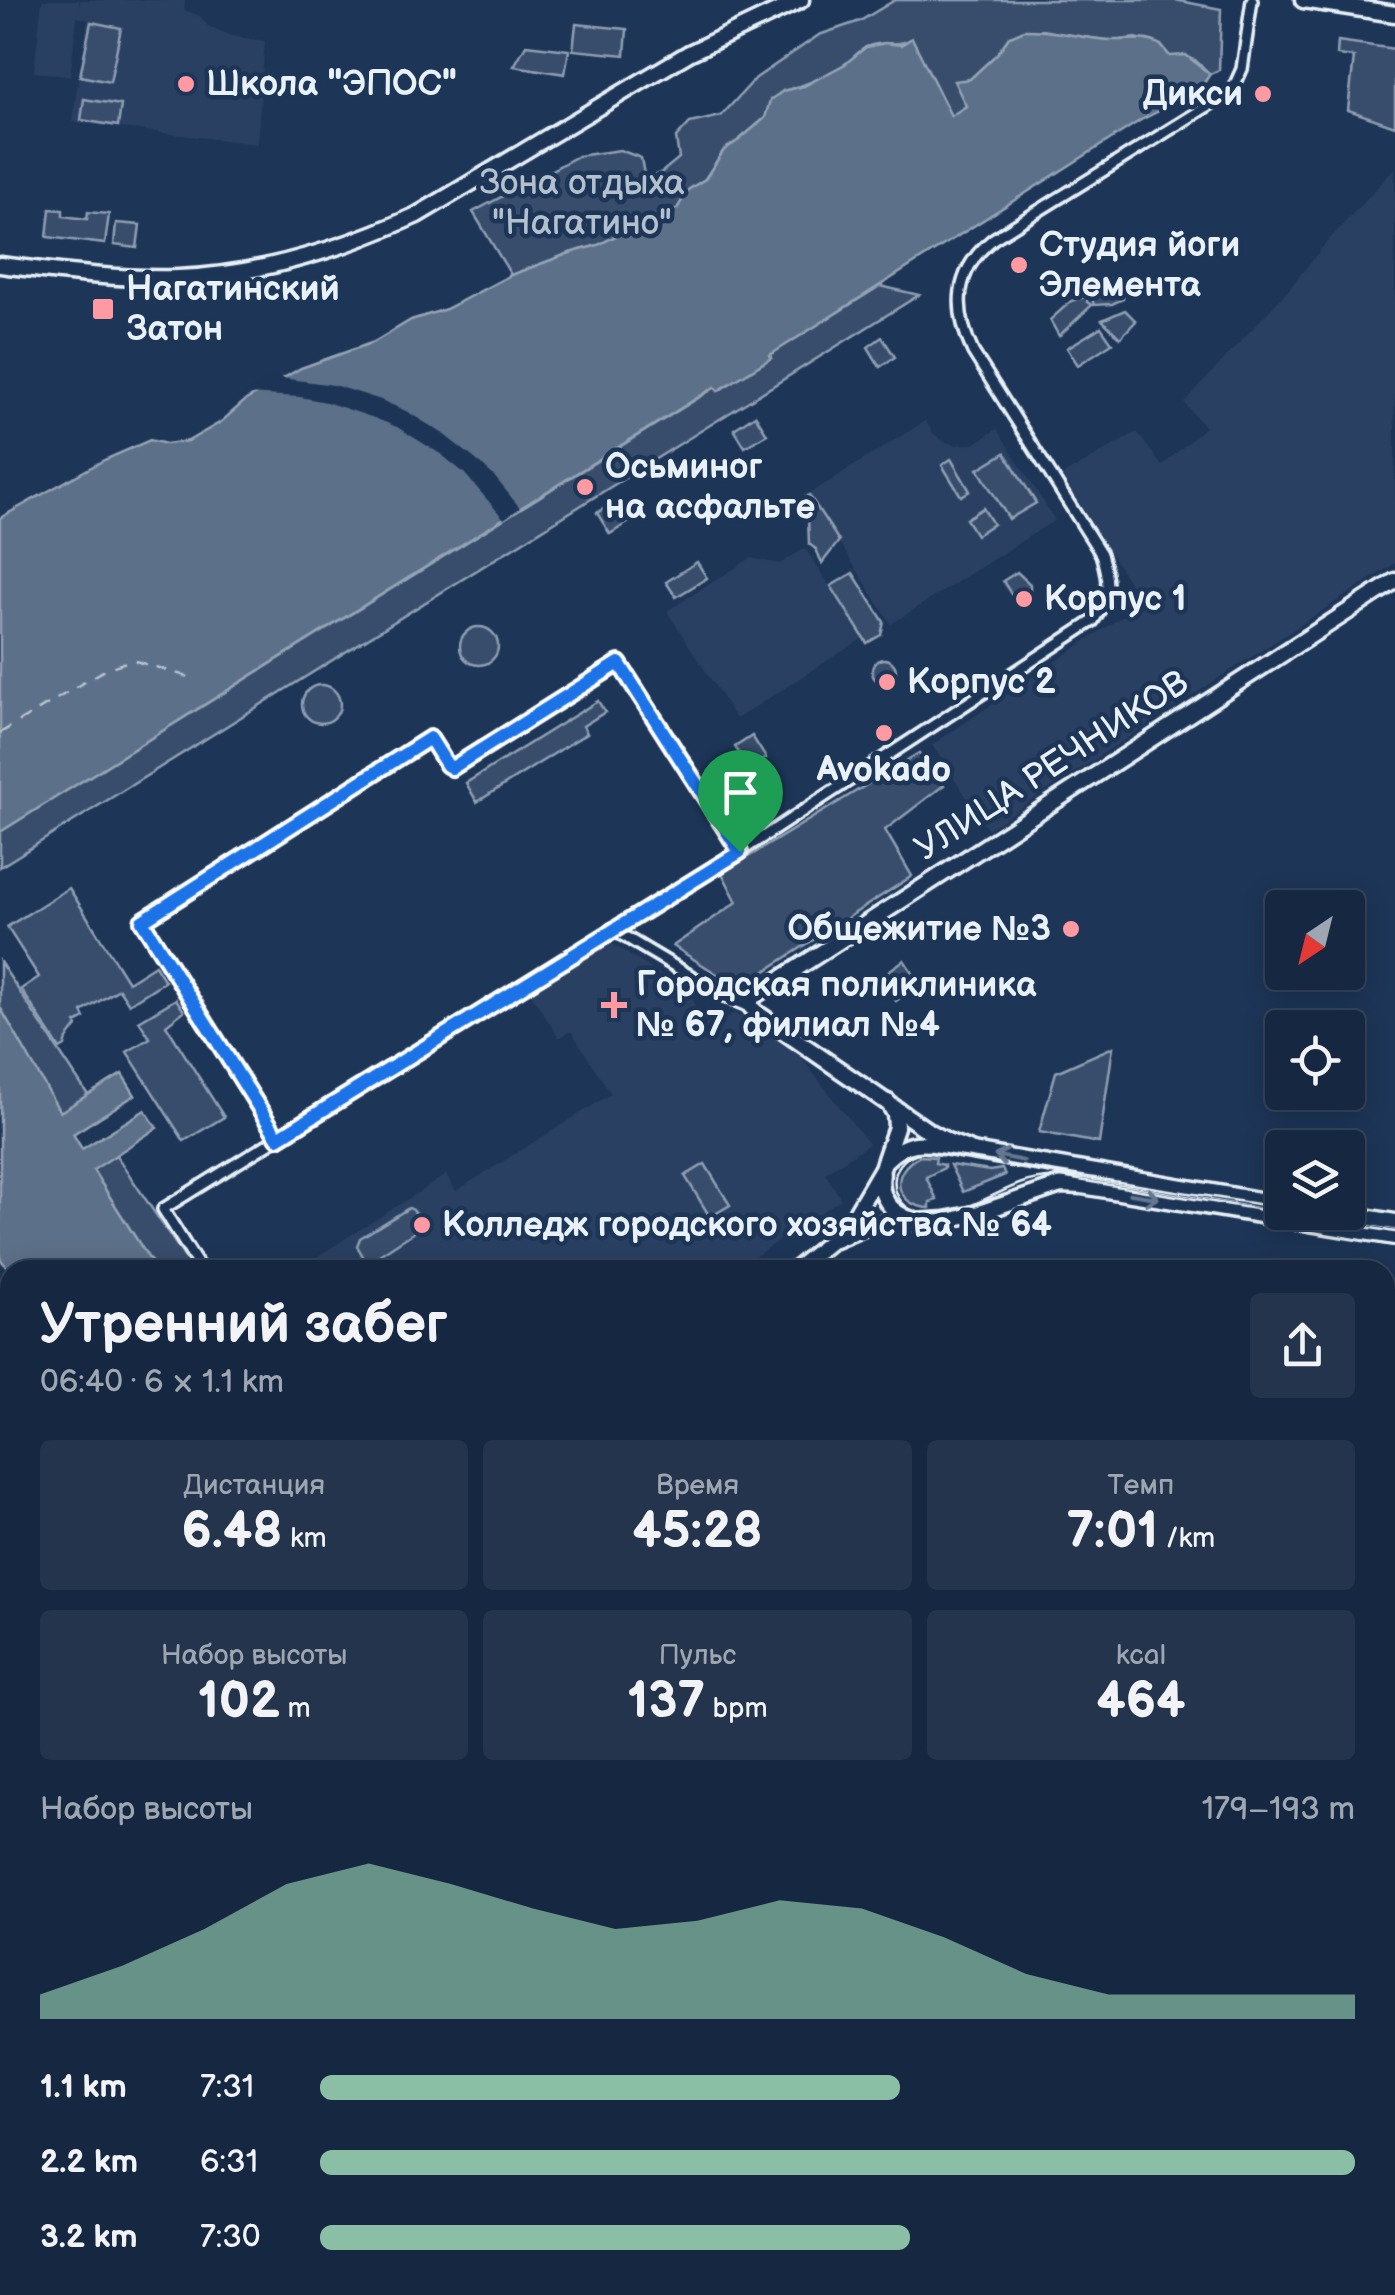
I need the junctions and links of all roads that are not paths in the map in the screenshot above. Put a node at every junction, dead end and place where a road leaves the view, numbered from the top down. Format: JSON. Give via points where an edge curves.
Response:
{"nodes":[{"id":1,"x":800,"y":0,"type":"edge"},
{"id":2,"x":1252,"y":0,"type":"edge"},
{"id":3,"x":1303,"y":0,"type":"edge"},
{"id":4,"x":1395,"y":14,"type":"edge"},
{"id":5,"x":0,"y":265,"type":"edge"},
{"id":6,"x":1395,"y":580,"type":"edge"},
{"id":7,"x":740,"y":852,"type":"junction"},
{"id":8,"x":612,"y":929,"type":"junction"},
{"id":9,"x":751,"y":1007,"type":"junction"},
{"id":10,"x":888,"y":1102,"type":"junction"},
{"id":11,"x":278,"y":1138,"type":"junction"},
{"id":12,"x":973,"y":1151,"type":"junction"},
{"id":13,"x":884,"y":1164,"type":"junction"},
{"id":14,"x":1044,"y":1165,"type":"junction"},
{"id":15,"x":1048,"y":1189,"type":"junction"},
{"id":16,"x":1265,"y":1201,"type":"edge"},
{"id":17,"x":1365,"y":1217,"type":"edge"},
{"id":18,"x":919,"y":1222,"type":"junction"},
{"id":19,"x":1395,"y":1222,"type":"edge"},
{"id":20,"x":1395,"y":1237,"type":"edge"},
{"id":21,"x":834,"y":1240,"type":"junction"},
{"id":22,"x":195,"y":1260,"type":"edge"},
{"id":23,"x":808,"y":1260,"type":"edge"}],
"edges":[{"from":1,"to":5,"type":"street","via":[[689,53],[417,216],[335,248],[177,278]]},
{"from":2,"to":7,"type":"street","via":[[1242,70],[1232,91],[993,239],[962,284],[960,315],[973,352],[1101,554],[1108,576],[1102,608],[1079,631]]},
{"from":3,"to":4,"type":"street"},
{"from":6,"to":9,"type":"street","name":"УЛИЦА РЕЧНИКОВ","via":[[755,994]]},
{"from":7,"to":8,"type":"street"},
{"from":7,"to":11,"type":"street","via":[[619,663],[452,768],[430,738],[142,921]]},
{"from":8,"to":9,"type":"street"},
{"from":8,"to":11,"type":"street"},
{"from":9,"to":10,"type":"street"},
{"from":10,"to":12,"type":"street"},
{"from":10,"to":13,"type":"street","via":[[896,1126]]},
{"from":11,"to":22,"type":"street","via":[[163,1208]]},
{"from":12,"to":13,"type":"street","via":[[909,1144]]},
{"from":14,"to":12,"type":"street","one_way":true},
{"from":13,"to":18,"type":"street","via":[[880,1182],[888,1205]]},
{"from":13,"to":21,"type":"street","via":[[855,1218]]},
{"from":14,"to":15,"type":"street","via":[[1052,1176]]},
{"from":14,"to":16,"type":"street"},
{"from":15,"to":18,"type":"street","via":[[980,1213]]},
{"from":15,"to":20,"type":"street","one_way":true,"via":[[1082,1186]]},
{"from":17,"to":19,"type":"street"},
{"from":18,"to":21,"type":"street","via":[[870,1224]]},
{"from":21,"to":23,"type":"street"}]}
